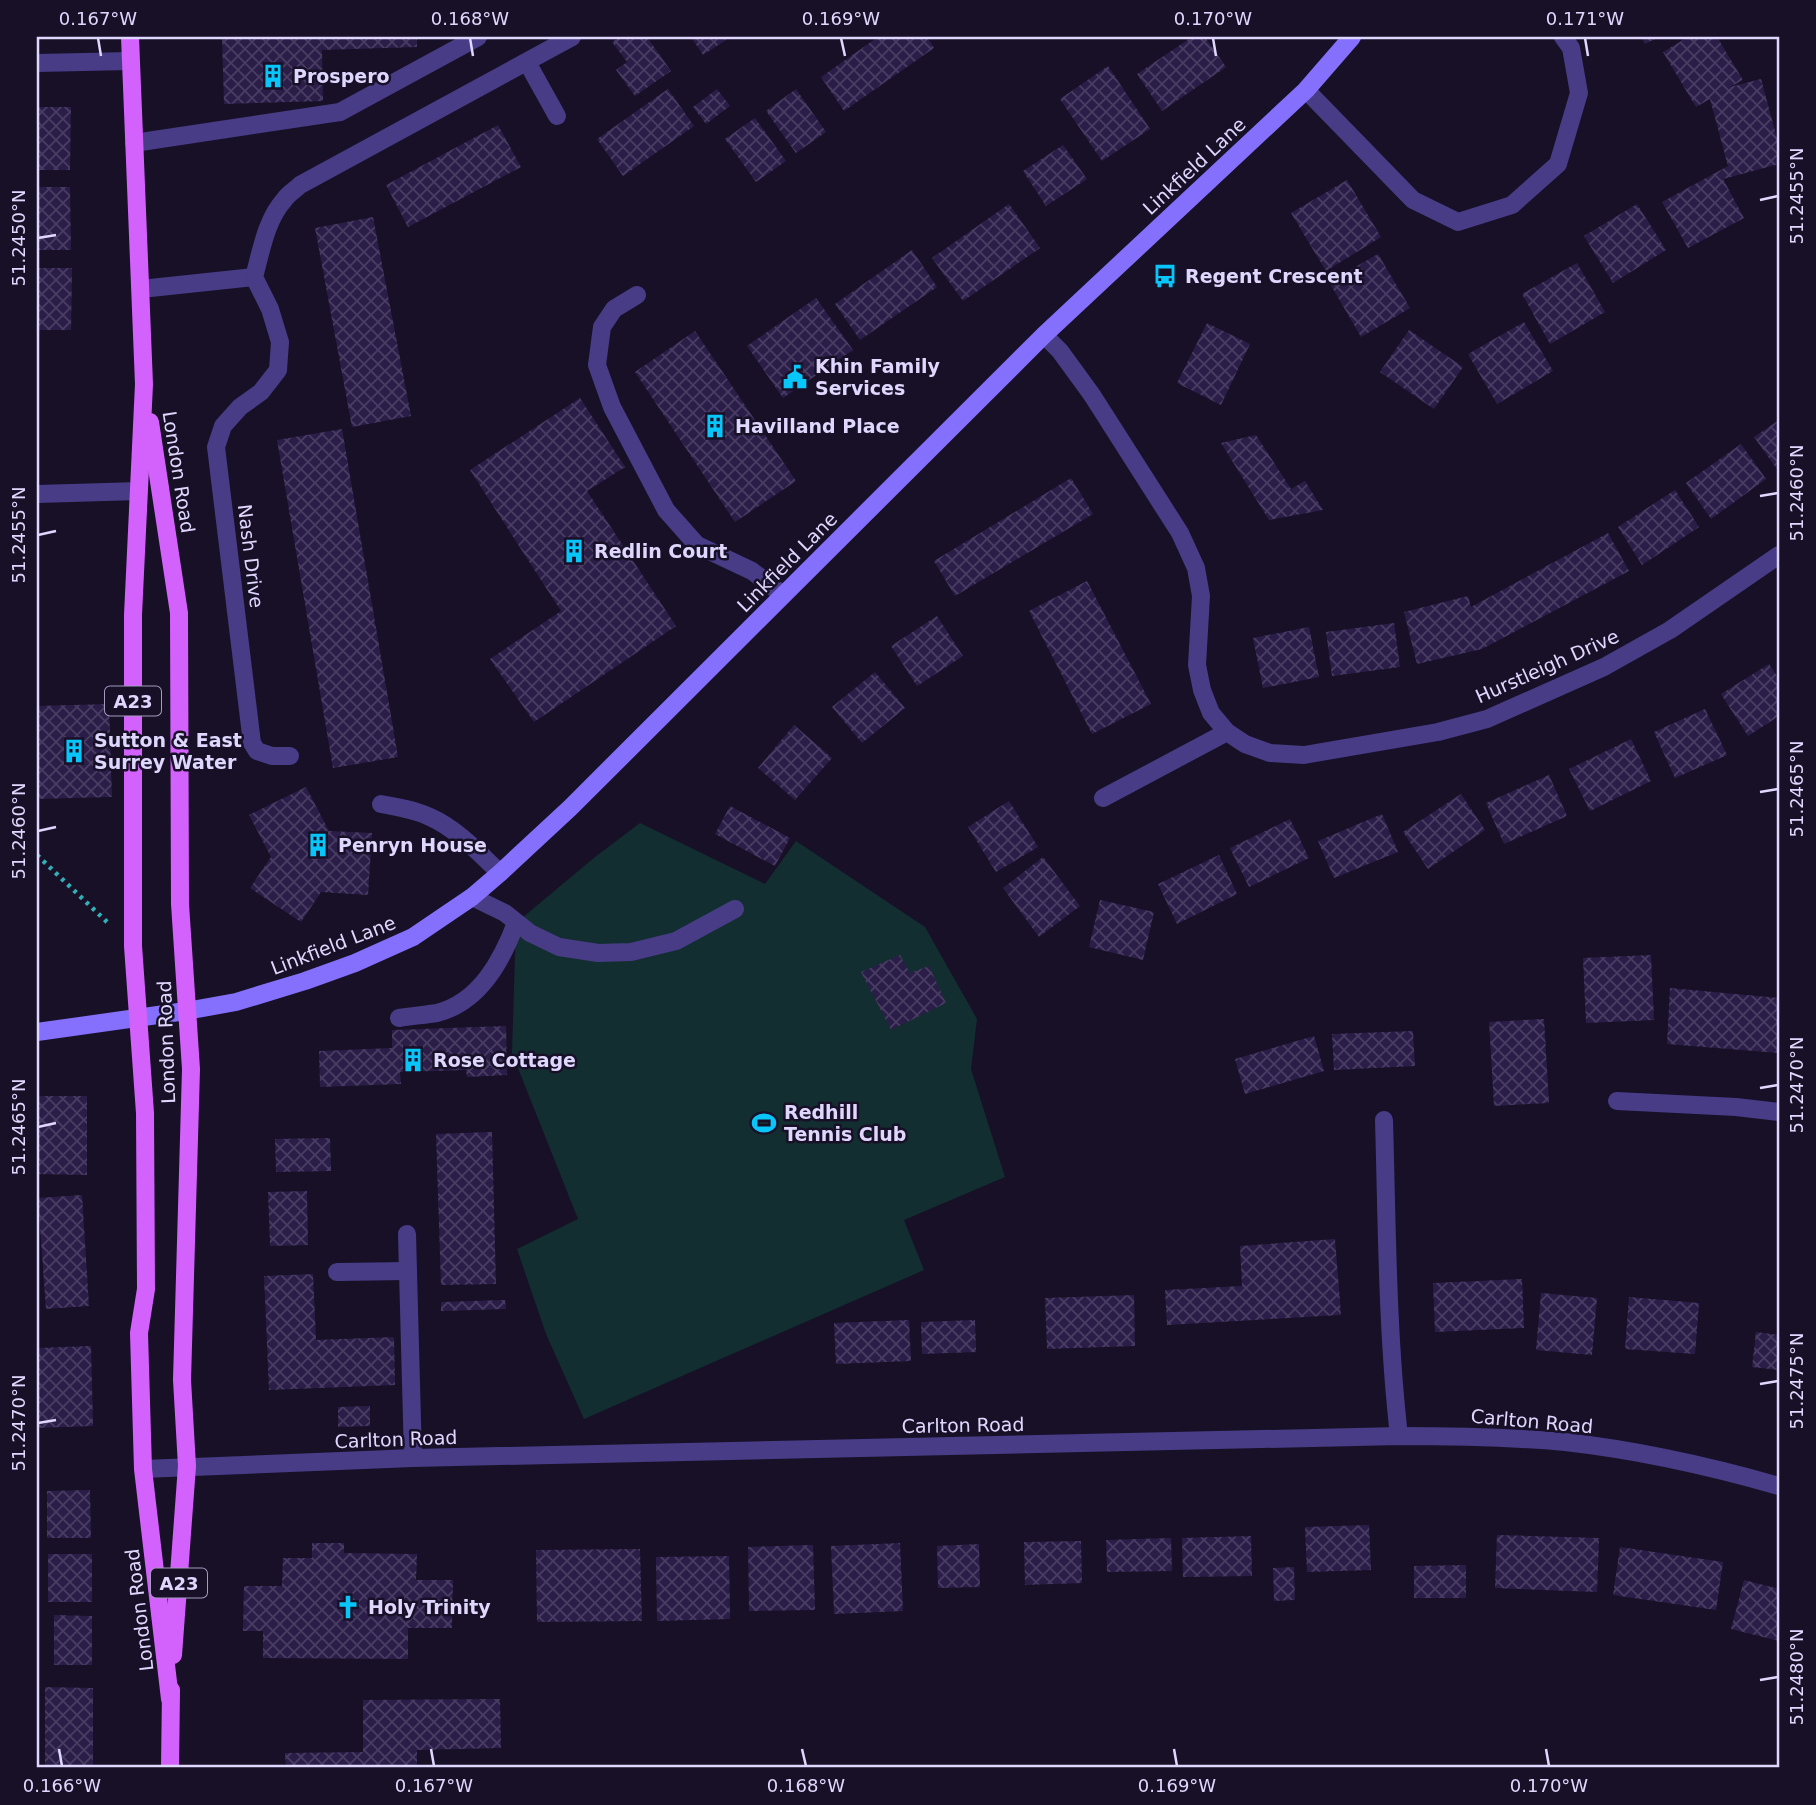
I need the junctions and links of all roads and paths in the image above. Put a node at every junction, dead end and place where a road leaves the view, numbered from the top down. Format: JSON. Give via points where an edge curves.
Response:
{"nodes":[{"id":1,"x":130,"y":37,"type":"edge"},
{"id":2,"x":478,"y":37,"type":"edge"},
{"id":3,"x":572,"y":37,"type":"edge"},
{"id":4,"x":1352,"y":37,"type":"edge"},
{"id":5,"x":1563,"y":37,"type":"edge"},
{"id":6,"x":130,"y":61,"type":"junction"},
{"id":7,"x":527,"y":62,"type":"junction"},
{"id":8,"x":37,"y":63,"type":"edge"},
{"id":9,"x":1306,"y":90,"type":"junction"},
{"id":10,"x":557,"y":116,"type":"dead end"},
{"id":11,"x":134,"y":143,"type":"junction"},
{"id":12,"x":254,"y":277,"type":"junction"},
{"id":13,"x":142,"y":289,"type":"junction"},
{"id":14,"x":637,"y":295,"type":"dead end"},
{"id":15,"x":1044,"y":335,"type":"junction"},
{"id":16,"x":144,"y":384,"type":"junction"},
{"id":17,"x":139,"y":491,"type":"junction"},
{"id":18,"x":37,"y":494,"type":"edge"},
{"id":19,"x":1779,"y":555,"type":"edge"},
{"id":20,"x":783,"y":595,"type":"junction"},
{"id":21,"x":1227,"y":732,"type":"junction"},
{"id":22,"x":290,"y":756,"type":"dead end"},
{"id":23,"x":1103,"y":798,"type":"dead end"},
{"id":24,"x":381,"y":804,"type":"dead end"},
{"id":25,"x":37,"y":855,"type":"edge"},
{"id":26,"x":500,"y":873,"type":"junction"},
{"id":27,"x":472,"y":897,"type":"junction"},
{"id":28,"x":735,"y":909,"type":"dead end"},
{"id":29,"x":516,"y":923,"type":"junction"},
{"id":30,"x":114,"y":929,"type":"dead end"},
{"id":31,"x":186,"y":1011,"type":"junction"},
{"id":32,"x":138,"y":1017,"type":"junction"},
{"id":33,"x":399,"y":1018,"type":"dead end"},
{"id":34,"x":37,"y":1032,"type":"edge"},
{"id":35,"x":1617,"y":1101,"type":"dead end"},
{"id":36,"x":1779,"y":1112,"type":"edge"},
{"id":37,"x":1384,"y":1120,"type":"dead end"},
{"id":38,"x":407,"y":1234,"type":"dead end"},
{"id":39,"x":408,"y":1271,"type":"junction"},
{"id":40,"x":338,"y":1272,"type":"dead end"},
{"id":41,"x":1399,"y":1436,"type":"junction"},
{"id":42,"x":413,"y":1458,"type":"junction"},
{"id":43,"x":187,"y":1466,"type":"junction"},
{"id":44,"x":143,"y":1469,"type":"junction"},
{"id":45,"x":1779,"y":1486,"type":"edge"},
{"id":46,"x":170,"y":1699,"type":"junction"},
{"id":47,"x":170,"y":1768,"type":"edge"}],
"edges":[{"from":1,"to":6,"type":"main road","name":"London Road","number":"A23"},
{"from":2,"to":11,"type":"street","via":[[340,112]]},
{"from":3,"to":7,"type":"street"},
{"from":4,"to":9,"type":"street","name":"Linkfield Lane"},
{"from":5,"to":9,"type":"street","via":[[1571,48],[1579,93],[1558,164],[1512,205],[1458,222],[1413,200]]},
{"from":6,"to":8,"type":"street"},
{"from":6,"to":11,"type":"main road","name":"London Road","number":"A23"},
{"from":7,"to":10,"type":"street"},
{"from":7,"to":12,"type":"street","via":[[300,185],[275,211]]},
{"from":9,"to":15,"type":"street","name":"Linkfield Lane"},
{"from":11,"to":13,"type":"main road","name":"London Road","number":"A23"},
{"from":12,"to":13,"type":"street"},
{"from":12,"to":22,"type":"street","name":"Nash Drive","via":[[280,342],[278,370],[223,426],[216,447],[252,743],[257,751]]},
{"from":13,"to":16,"type":"main road","name":"London Road","number":"A23"},
{"from":14,"to":20,"type":"street","via":[[614,309],[602,327],[597,365],[612,407],[666,510],[697,545],[752,570]]},
{"from":15,"to":20,"type":"street","name":"Linkfield Lane"},
{"from":15,"to":21,"type":"street","name":"Hurstleigh Drive","via":[[1092,395],[1180,533],[1196,568],[1201,596],[1197,665],[1202,690],[1211,713]]},
{"from":16,"to":17,"type":"main road","name":"London Road","number":"A23"},
{"from":16,"to":31,"type":"main road","name":"London Road","number":"A23","via":[[179,613],[180,904]]},
{"from":17,"to":18,"type":"street"},
{"from":17,"to":32,"type":"main road","name":"London Road","number":"A23","via":[[133,615],[133,946]]},
{"from":19,"to":21,"type":"street","name":"Hurstleigh Drive","via":[[1670,630],[1604,667],[1487,719],[1304,755],[1270,753]]},
{"from":20,"to":26,"type":"street","name":"Linkfield Lane"},
{"from":21,"to":23,"type":"street"},
{"from":24,"to":26,"type":"street","via":[[431,817],[450,828]]},
{"from":25,"to":30,"type":"path"},
{"from":26,"to":27,"type":"street","name":"Linkfield Lane"},
{"from":27,"to":29,"type":"street"},
{"from":27,"to":31,"type":"street","name":"Linkfield Lane","via":[[413,937],[355,963],[236,1002]]},
{"from":28,"to":29,"type":"street","via":[[676,941],[631,952],[559,947]]},
{"from":29,"to":33,"type":"street","via":[[493,971],[472,994],[438,1012]]},
{"from":31,"to":32,"type":"street","name":"Linkfield Lane"},
{"from":31,"to":43,"type":"main road","name":"London Road","number":"A23","via":[[191,1069],[182,1380]]},
{"from":32,"to":34,"type":"street","name":"Linkfield Lane"},
{"from":32,"to":44,"type":"main road","name":"London Road","number":"A23","via":[[145,1103],[146,1289],[139,1333]]},
{"from":35,"to":36,"type":"street"},
{"from":37,"to":41,"type":"street","via":[[1389,1306]]},
{"from":38,"to":39,"type":"street"},
{"from":39,"to":40,"type":"street"},
{"from":39,"to":42,"type":"street"},
{"from":41,"to":42,"type":"street","name":"Carlton Road"},
{"from":41,"to":45,"type":"street","name":"Carlton Road","via":[[1566,1442],[1662,1457]]},
{"from":42,"to":43,"type":"street","name":"Carlton Road"},
{"from":43,"to":44,"type":"street","name":"Carlton Road"},
{"from":43,"to":46,"type":"main road","name":"London Road","number":"A23"},
{"from":44,"to":46,"type":"main road","name":"London Road","number":"A23"},
{"from":46,"to":47,"type":"main road","name":"London Road","number":"A23"}]}
